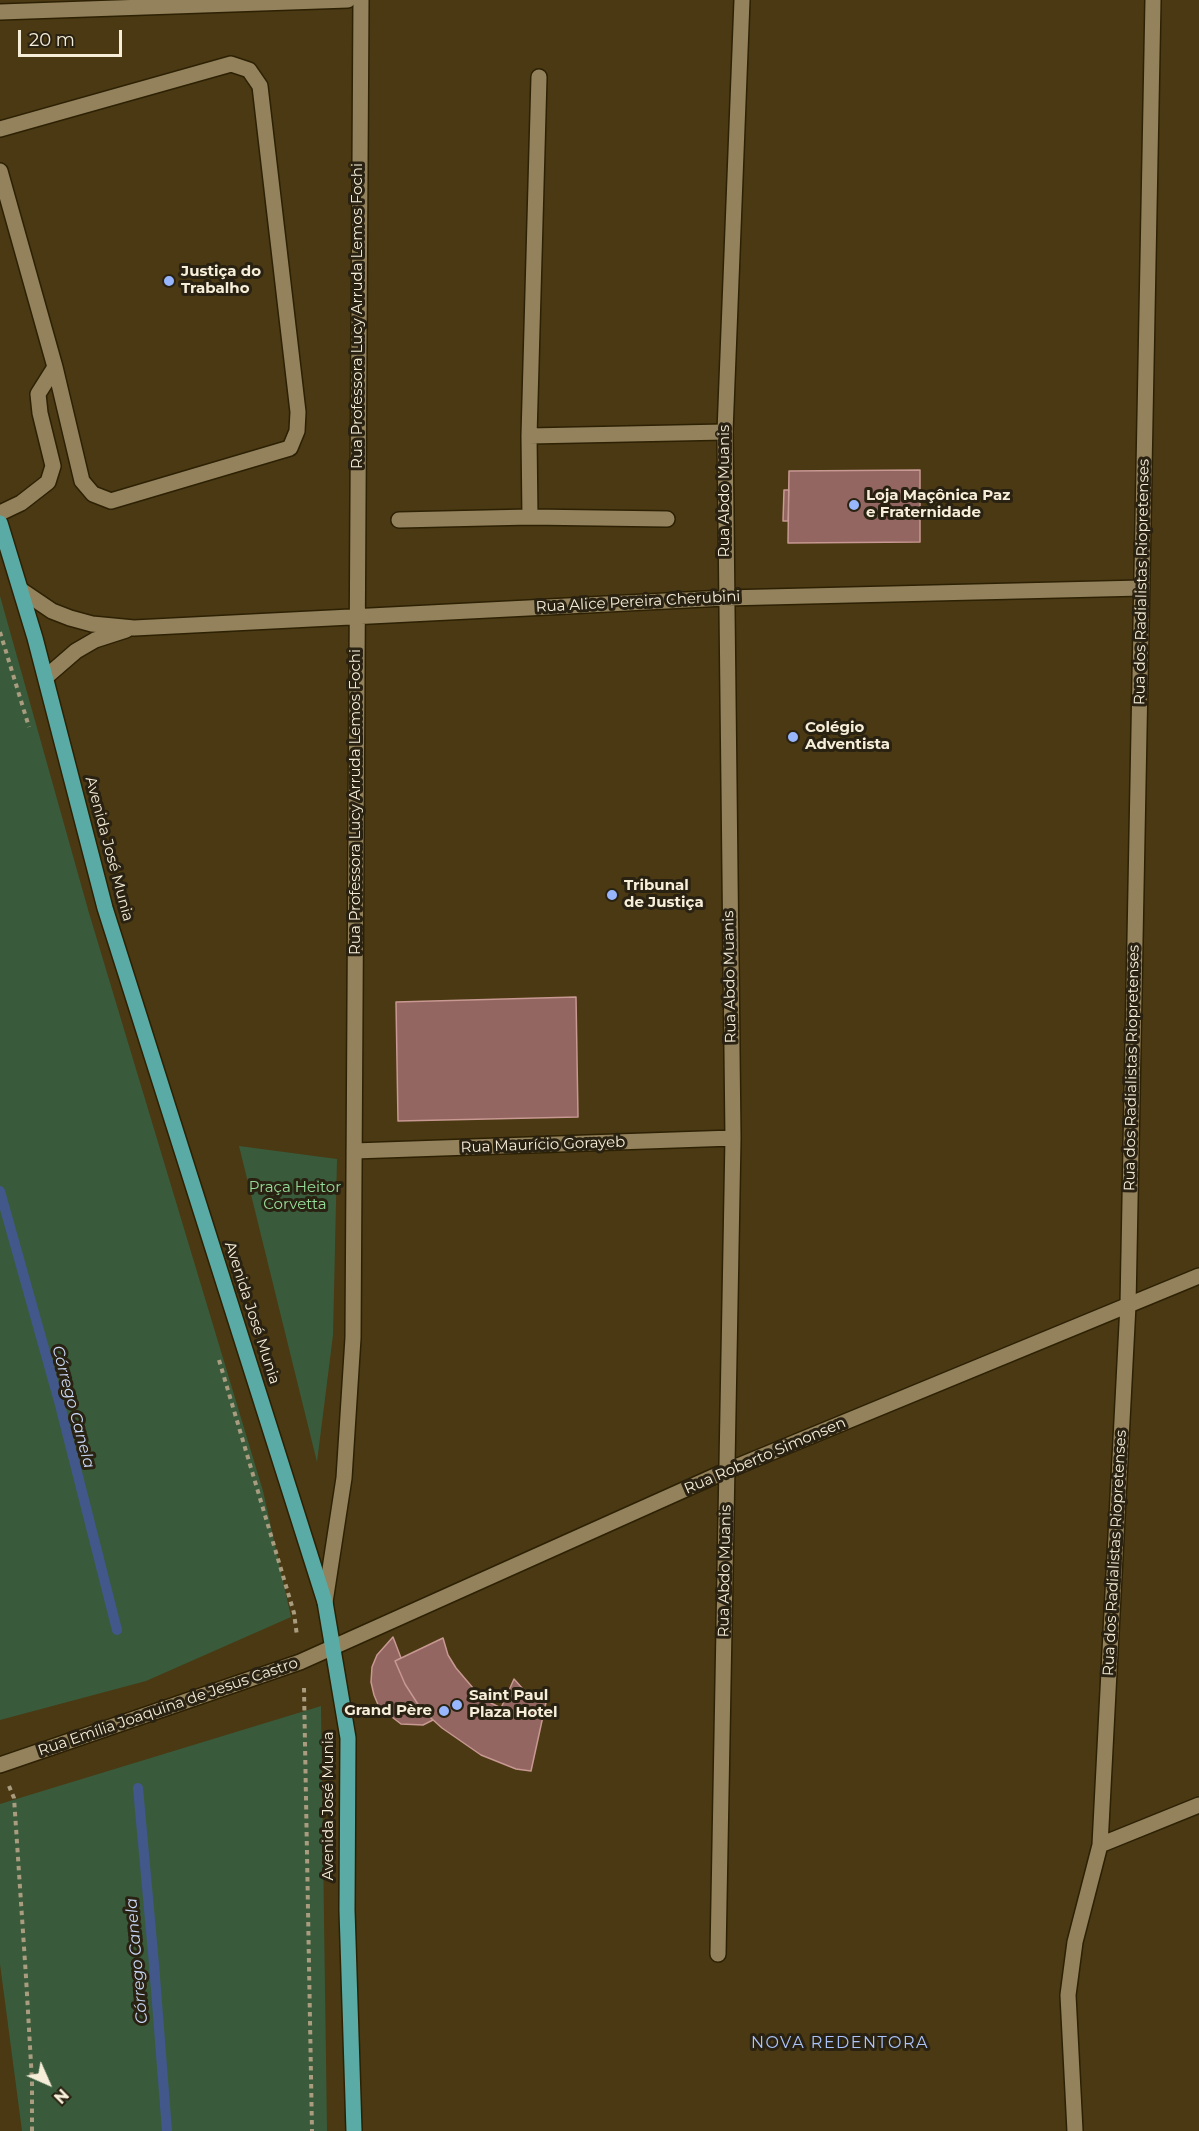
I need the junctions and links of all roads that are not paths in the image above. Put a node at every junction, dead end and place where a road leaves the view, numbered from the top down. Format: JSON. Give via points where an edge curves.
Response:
{"nodes":[{"id":1,"x":348,"y":0,"type":"edge"},
{"id":2,"x":361,"y":0,"type":"edge"},
{"id":3,"x":742,"y":0,"type":"edge"},
{"id":4,"x":1153,"y":0,"type":"edge"},
{"id":5,"x":0,"y":12,"type":"edge"},
{"id":6,"x":539,"y":77,"type":"dead end"},
{"id":7,"x":0,"y":129,"type":"edge"},
{"id":8,"x":0,"y":171,"type":"edge"},
{"id":9,"x":55,"y":367,"type":"junction"},
{"id":10,"x":724,"y":432,"type":"junction"},
{"id":11,"x":529,"y":436,"type":"junction"},
{"id":12,"x":0,"y":513,"type":"edge"},
{"id":13,"x":530,"y":518,"type":"junction"},
{"id":14,"x":667,"y":519,"type":"dead end"},
{"id":15,"x":399,"y":520,"type":"dead end"},
{"id":16,"x":0,"y":523,"type":"edge"},
{"id":17,"x":1142,"y":588,"type":"junction"},
{"id":18,"x":21,"y":590,"type":"junction"},
{"id":19,"x":725,"y":598,"type":"junction"},
{"id":20,"x":357,"y":616,"type":"junction"},
{"id":21,"x":134,"y":628,"type":"junction"},
{"id":22,"x":46,"y":677,"type":"junction"},
{"id":23,"x":733,"y":1138,"type":"junction"},
{"id":24,"x":354,"y":1151,"type":"junction"},
{"id":25,"x":1199,"y":1276,"type":"edge"},
{"id":26,"x":1128,"y":1305,"type":"junction"},
{"id":27,"x":726,"y":1472,"type":"junction"},
{"id":28,"x":325,"y":1602,"type":"junction"},
{"id":29,"x":334,"y":1646,"type":"junction"},
{"id":30,"x":0,"y":1765,"type":"edge"},
{"id":31,"x":1199,"y":1805,"type":"edge"},
{"id":32,"x":1100,"y":1845,"type":"junction"},
{"id":33,"x":718,"y":1954,"type":"dead end"},
{"id":34,"x":354,"y":2131,"type":"edge"},
{"id":35,"x":1075,"y":2131,"type":"edge"}],
"edges":[{"from":1,"to":5,"type":"street"},
{"from":2,"to":20,"type":"street","name":"Rua Professora Lucy Arruda Lemos Fochi"},
{"from":3,"to":10,"type":"street","name":"Rua Abdo Muanis"},
{"from":4,"to":17,"type":"street","name":"Rua dos Radialistas Riopretenses"},
{"from":6,"to":11,"type":"street"},
{"from":7,"to":9,"type":"street","via":[[231,64],[249,70],[260,86],[298,412],[297,431],[290,448],[111,501],[93,494],[82,481]]},
{"from":8,"to":9,"type":"street"},
{"from":9,"to":12,"type":"street","via":[[38,394],[53,466],[48,482]]},
{"from":10,"to":11,"type":"street"},
{"from":10,"to":19,"type":"street","name":"Rua Abdo Muanis"},
{"from":11,"to":13,"type":"street"},
{"from":13,"to":14,"type":"street"},
{"from":13,"to":15,"type":"street"},
{"from":16,"to":18,"type":"main road","name":"Avenida José Munia"},
{"from":17,"to":19,"type":"street","name":"Rua Alice Pereira Cherubini"},
{"from":17,"to":26,"type":"street","name":"Rua dos Radialistas Riopretenses"},
{"from":18,"to":21,"type":"street","name":"Rua Alice Pereira Cherubini","via":[[70,618]]},
{"from":18,"to":22,"type":"main road","name":"Avenida José Munia"},
{"from":19,"to":20,"type":"street","name":"Rua Alice Pereira Cherubini"},
{"from":19,"to":23,"type":"street","name":"Rua Abdo Muanis"},
{"from":20,"to":21,"type":"street","name":"Rua Alice Pereira Cherubini"},
{"from":20,"to":24,"type":"street","name":"Rua Professora Lucy Arruda Lemos Fochi"},
{"from":21,"to":22,"type":"street","name":"Rua Alice Pereira Cherubini","via":[[95,640]]},
{"from":22,"to":28,"type":"main road","name":"Avenida José Munia","via":[[105,908]]},
{"from":23,"to":24,"type":"street","name":"Rua Maurício Gorayeb"},
{"from":23,"to":27,"type":"street","name":"Rua Abdo Muanis"},
{"from":24,"to":28,"type":"street","name":"Rua Professora Lucy Arruda Lemos Fochi","via":[[353,1338],[344,1478]]},
{"from":25,"to":26,"type":"street","name":"Rua Roberto Simonsen"},
{"from":26,"to":27,"type":"street","name":"Rua Roberto Simonsen"},
{"from":26,"to":32,"type":"street","name":"Rua dos Radialistas Riopretenses"},
{"from":27,"to":29,"type":"street","name":"Rua Roberto Simonsen"},
{"from":27,"to":33,"type":"street","name":"Rua Abdo Muanis"},
{"from":28,"to":29,"type":"main road","name":"Avenida José Munia"},
{"from":29,"to":30,"type":"street","name":"Rua Emília Joaquina de Jesus Castro","via":[[300,1662]]},
{"from":29,"to":34,"type":"main road","name":"Avenida José Munia","via":[[348,1738],[347,1910]]},
{"from":31,"to":32,"type":"street"},
{"from":32,"to":35,"type":"street","name":"Rua dos Radialistas Riopretenses","via":[[1075,1942],[1068,1995]]}]}
